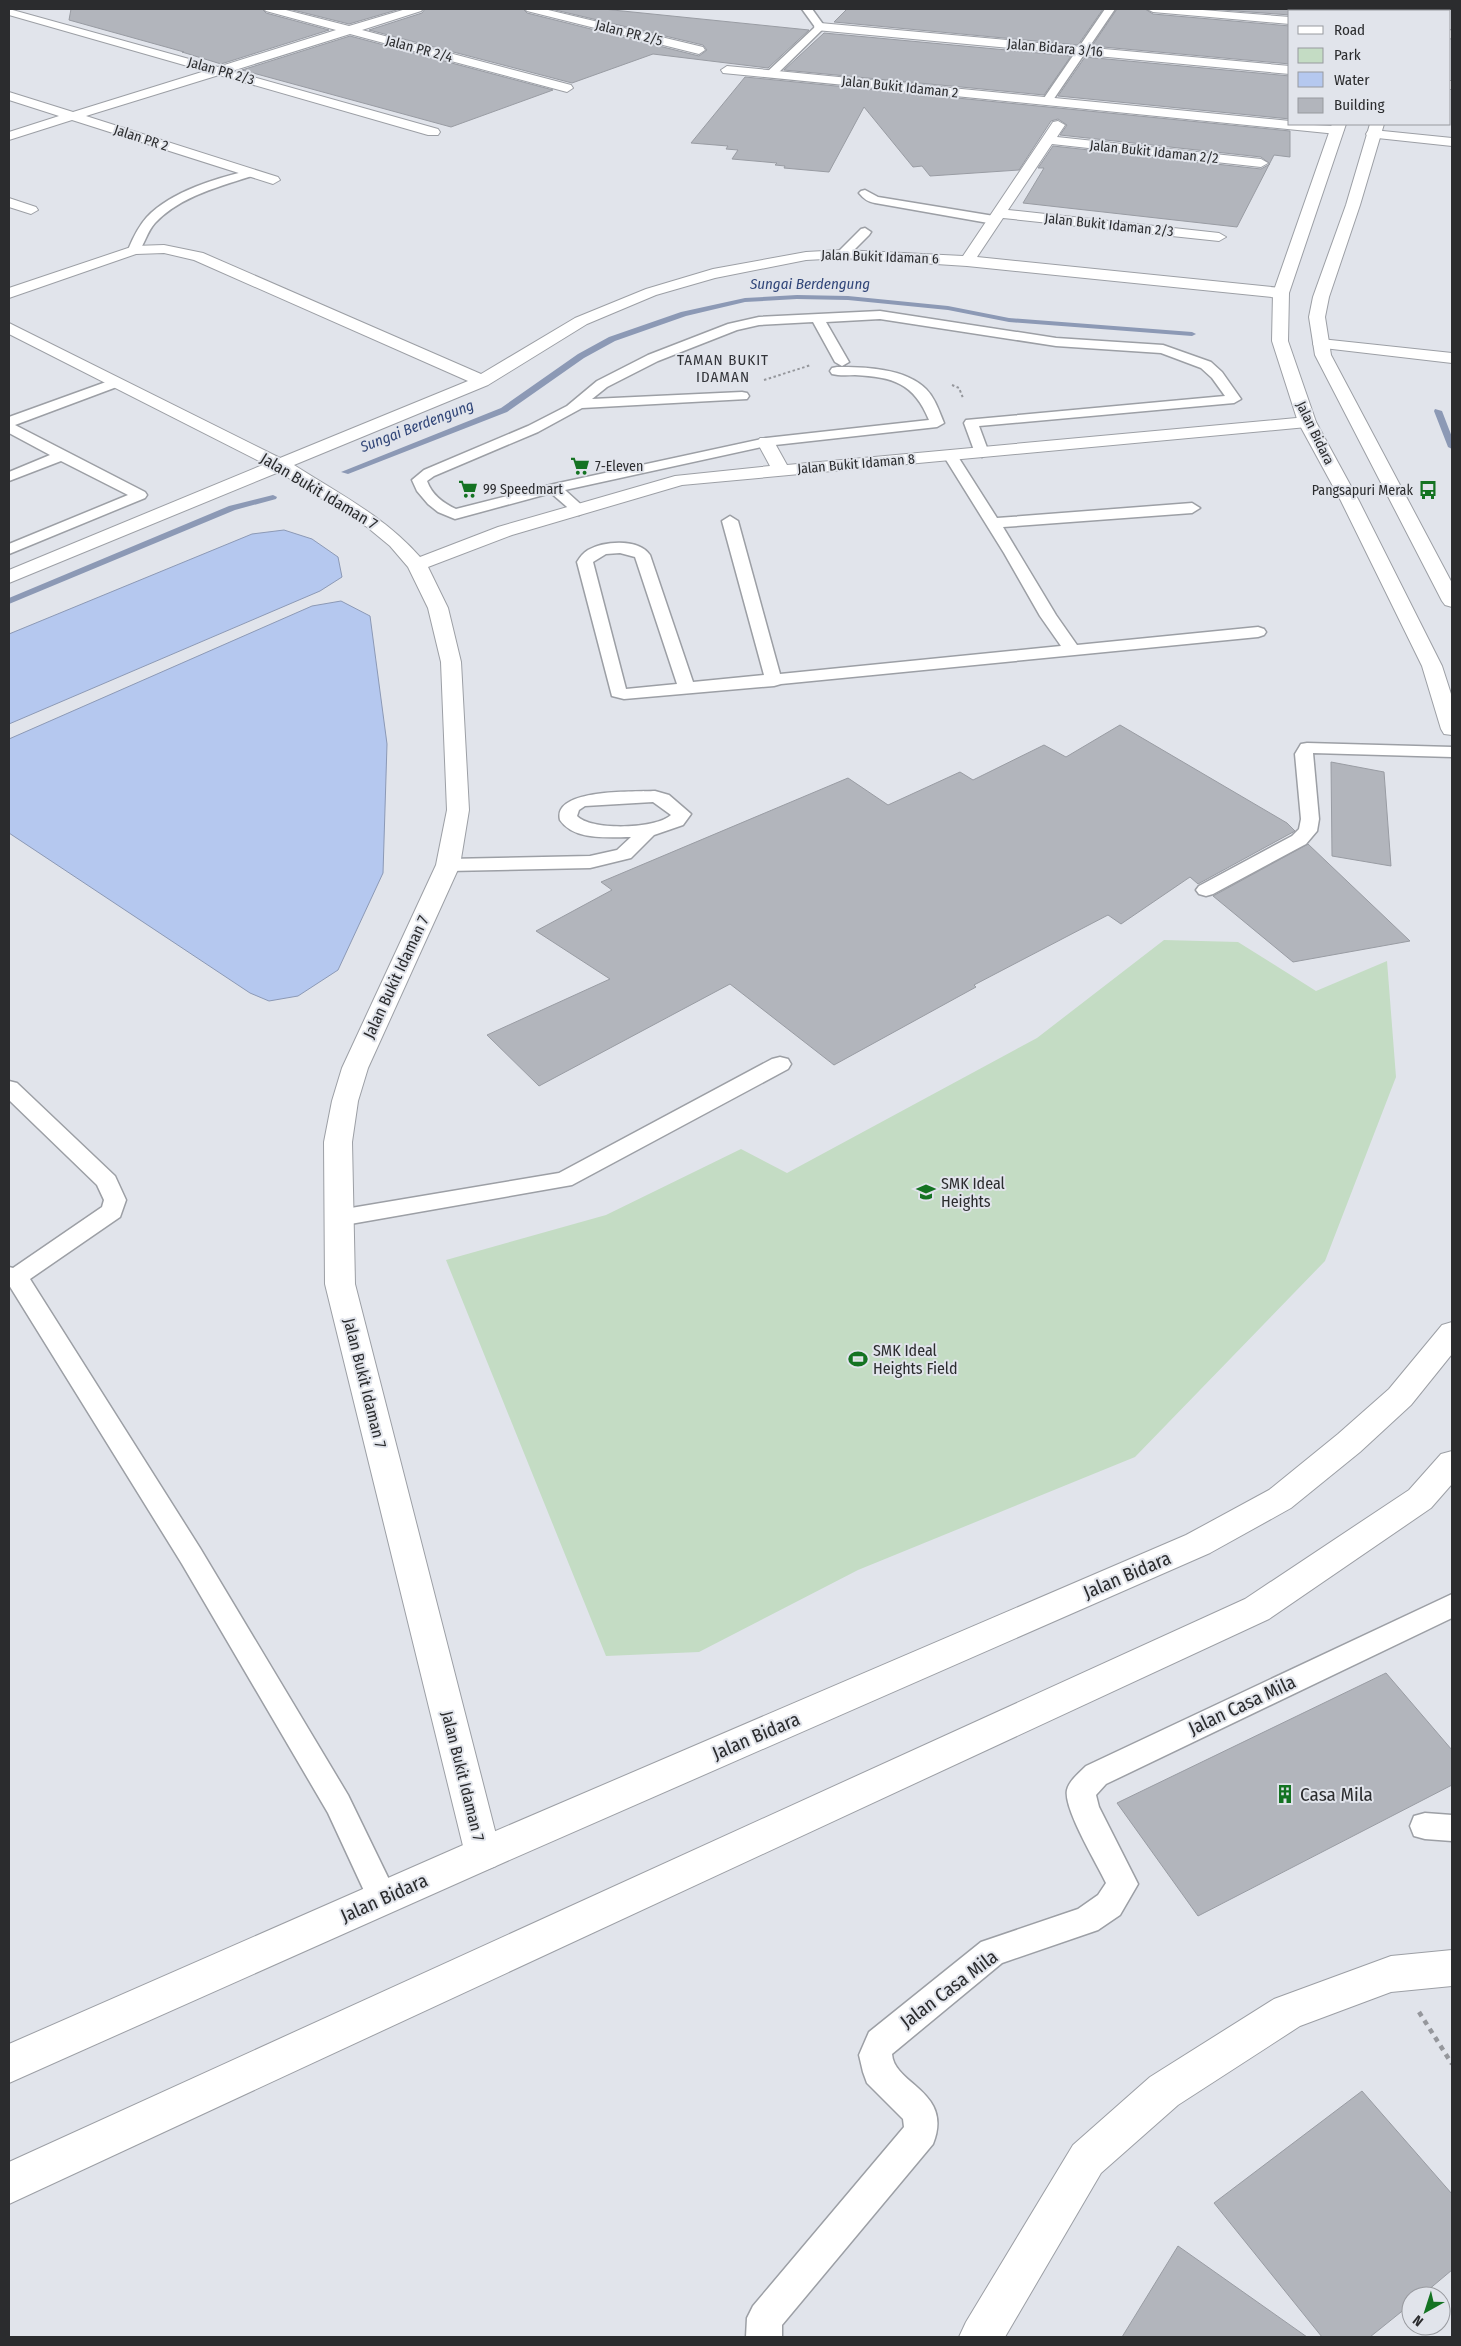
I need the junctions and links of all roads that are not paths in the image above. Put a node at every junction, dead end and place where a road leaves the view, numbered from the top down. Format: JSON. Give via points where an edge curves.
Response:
{"nodes":[{"id":1,"x":270,"y":9,"type":"edge"},
{"id":2,"x":417,"y":9,"type":"edge"},
{"id":3,"x":531,"y":9,"type":"edge"},
{"id":4,"x":807,"y":9,"type":"edge"},
{"id":5,"x":1110,"y":9,"type":"edge"},
{"id":6,"x":1154,"y":9,"type":"edge"},
{"id":7,"x":9,"y":11,"type":"edge"},
{"id":8,"x":1288,"y":20,"type":"edge"},
{"id":9,"x":820,"y":27,"type":"junction"},
{"id":10,"x":349,"y":30,"type":"junction"},
{"id":11,"x":699,"y":50,"type":"dead end"},
{"id":12,"x":1082,"y":50,"type":"junction"},
{"id":13,"x":219,"y":70,"type":"junction"},
{"id":14,"x":727,"y":70,"type":"dead end"},
{"id":15,"x":1288,"y":70,"type":"edge"},
{"id":16,"x":771,"y":74,"type":"junction"},
{"id":17,"x":567,"y":88,"type":"dead end"},
{"id":18,"x":9,"y":96,"type":"edge"},
{"id":19,"x":1047,"y":102,"type":"junction"},
{"id":20,"x":1073,"y":104,"type":"junction"},
{"id":21,"x":72,"y":116,"type":"junction"},
{"id":22,"x":1288,"y":123,"type":"edge"},
{"id":23,"x":1315,"y":125,"type":"edge"},
{"id":24,"x":1338,"y":127,"type":"edge"},
{"id":25,"x":1375,"y":129,"type":"edge"},
{"id":26,"x":432,"y":132,"type":"dead end"},
{"id":27,"x":9,"y":136,"type":"edge"},
{"id":28,"x":1048,"y":140,"type":"junction"},
{"id":29,"x":1452,"y":142,"type":"edge"},
{"id":30,"x":1261,"y":163,"type":"dead end"},
{"id":31,"x":251,"y":173,"type":"junction"},
{"id":32,"x":273,"y":180,"type":"dead end"},
{"id":33,"x":865,"y":193,"type":"dead end"},
{"id":34,"x":9,"y":202,"type":"edge"},
{"id":35,"x":31,"y":210,"type":"dead end"},
{"id":36,"x":997,"y":216,"type":"junction"},
{"id":37,"x":865,"y":232,"type":"dead end"},
{"id":38,"x":1219,"y":237,"type":"dead end"},
{"id":39,"x":134,"y":250,"type":"junction"},
{"id":40,"x":843,"y":254,"type":"junction"},
{"id":41,"x":967,"y":261,"type":"junction"},
{"id":42,"x":9,"y":293,"type":"edge"},
{"id":43,"x":1281,"y":293,"type":"junction"},
{"id":44,"x":817,"y":318,"type":"junction"},
{"id":45,"x":9,"y":328,"type":"edge"},
{"id":46,"x":1321,"y":344,"type":"junction"},
{"id":47,"x":1452,"y":358,"type":"edge"},
{"id":48,"x":117,"y":382,"type":"junction"},
{"id":49,"x":482,"y":382,"type":"junction"},
{"id":50,"x":742,"y":396,"type":"road end"},
{"id":51,"x":579,"y":404,"type":"junction"},
{"id":52,"x":9,"y":422,"type":"edge"},
{"id":53,"x":1307,"y":422,"type":"junction"},
{"id":54,"x":9,"y":427,"type":"edge"},
{"id":55,"x":766,"y":442,"type":"junction"},
{"id":56,"x":982,"y":453,"type":"junction"},
{"id":57,"x":950,"y":455,"type":"junction"},
{"id":58,"x":62,"y":456,"type":"junction"},
{"id":59,"x":282,"y":466,"type":"junction"},
{"id":60,"x":781,"y":471,"type":"junction"},
{"id":61,"x":9,"y":476,"type":"edge"},
{"id":62,"x":554,"y":488,"type":"junction"},
{"id":63,"x":1192,"y":508,"type":"dead end"},
{"id":64,"x":579,"y":510,"type":"junction"},
{"id":65,"x":730,"y":521,"type":"dead end"},
{"id":66,"x":992,"y":523,"type":"junction"},
{"id":67,"x":9,"y":549,"type":"edge"},
{"id":68,"x":417,"y":565,"type":"junction"},
{"id":69,"x":9,"y":577,"type":"edge"},
{"id":70,"x":1452,"y":601,"type":"edge"},
{"id":71,"x":1258,"y":632,"type":"dead end"},
{"id":72,"x":1072,"y":650,"type":"junction"},
{"id":73,"x":774,"y":681,"type":"junction"},
{"id":74,"x":687,"y":688,"type":"junction"},
{"id":75,"x":1452,"y":729,"type":"edge"},
{"id":76,"x":1452,"y":752,"type":"edge"},
{"id":77,"x":647,"y":832,"type":"junction"},
{"id":78,"x":448,"y":865,"type":"junction"},
{"id":79,"x":1206,"y":890,"type":"dead end"},
{"id":80,"x":780,"y":1064,"type":"dead end"},
{"id":81,"x":9,"y":1088,"type":"edge"},
{"id":82,"x":339,"y":1218,"type":"junction"},
{"id":83,"x":12,"y":1276,"type":"edge"},
{"id":84,"x":1452,"y":1334,"type":"edge"},
{"id":85,"x":1452,"y":1463,"type":"edge"},
{"id":86,"x":1452,"y":1605,"type":"edge"},
{"id":87,"x":483,"y":1854,"type":"junction"},
{"id":88,"x":383,"y":1898,"type":"junction"},
{"id":89,"x":1452,"y":1968,"type":"edge"},
{"id":90,"x":9,"y":2064,"type":"edge"},
{"id":91,"x":9,"y":2183,"type":"edge"},
{"id":92,"x":764,"y":2337,"type":"edge"},
{"id":93,"x":981,"y":2337,"type":"edge"}],
"edges":[{"from":1,"to":10,"type":"street","name":"Jalan PR 2/4"},
{"from":2,"to":10,"type":"street"},
{"from":3,"to":11,"type":"street","name":"Jalan PR 2/5"},
{"from":4,"to":9,"type":"lane"},
{"from":5,"to":12,"type":"lane"},
{"from":6,"to":8,"type":"street"},
{"from":7,"to":13,"type":"street","name":"Jalan PR 2/3"},
{"from":9,"to":12,"type":"street","name":"Jalan Bidara 3/16"},
{"from":9,"to":16,"type":"lane"},
{"from":10,"to":13,"type":"street"},
{"from":10,"to":17,"type":"street","name":"Jalan PR 2/4"},
{"from":12,"to":15,"type":"street","name":"Jalan Bidara 3/16"},
{"from":12,"to":19,"type":"lane"},
{"from":13,"to":21,"type":"street"},
{"from":13,"to":26,"type":"street","name":"Jalan PR 2/3"},
{"from":14,"to":16,"type":"street","name":"Jalan Bukit Idaman 2"},
{"from":16,"to":19,"type":"street","name":"Jalan Bukit Idaman 2"},
{"from":18,"to":21,"type":"street","name":"Jalan PR 2"},
{"from":19,"to":20,"type":"street","name":"Jalan Bukit Idaman 2"},
{"from":20,"to":22,"type":"street","name":"Jalan Bukit Idaman 2"},
{"from":20,"to":28,"type":"street"},
{"from":21,"to":27,"type":"street"},
{"from":21,"to":31,"type":"street","name":"Jalan PR 2"},
{"from":23,"to":24,"type":"street","name":"Jalan Bukit Idaman 2"},
{"from":24,"to":43,"type":"street","name":"Jalan Bidara"},
{"from":25,"to":29,"type":"street"},
{"from":25,"to":46,"type":"street","via":[[1353,205],[1320,297],[1317,318]]},
{"from":28,"to":30,"type":"street","name":"Jalan Bukit Idaman 2/2"},
{"from":28,"to":36,"type":"street"},
{"from":31,"to":32,"type":"street","name":"Jalan PR 2"},
{"from":31,"to":39,"type":"lane","via":[[170,204],[139,234]]},
{"from":33,"to":36,"type":"lane","via":[[875,200]]},
{"from":34,"to":35,"type":"street"},
{"from":36,"to":38,"type":"street","name":"Jalan Bukit Idaman 2/3"},
{"from":36,"to":41,"type":"street"},
{"from":37,"to":40,"type":"lane"},
{"from":39,"to":42,"type":"street"},
{"from":39,"to":49,"type":"street","via":[[164,249],[198,256]]},
{"from":40,"to":41,"type":"street","name":"Jalan Bukit Idaman 6"},
{"from":40,"to":49,"type":"street","name":"Jalan Bukit Idaman 6","via":[[770,262],[650,292],[581,321]]},
{"from":41,"to":43,"type":"street","name":"Jalan Bukit Idaman 6"},
{"from":43,"to":53,"type":"street","name":"Jalan Bidara","via":[[1280,341]]},
{"from":44,"to":51,"type":"lane","via":[[759,320],[732,327],[653,358],[602,384]]},
{"from":44,"to":55,"type":"lane","via":[[839,366],[912,384],[922,392],[937,423]]},
{"from":44,"to":56,"type":"lane","via":[[880,315],[1056,342],[1163,349],[1206,365],[1234,400],[971,423]]},
{"from":45,"to":48,"type":"street","name":"Jalan Bukit Idaman 7"},
{"from":46,"to":47,"type":"street"},
{"from":46,"to":70,"type":"street","via":[[1323,355]]},
{"from":48,"to":52,"type":"lane"},
{"from":48,"to":59,"type":"street","name":"Jalan Bukit Idaman 7"},
{"from":49,"to":59,"type":"street","name":"Jalan Bukit Idaman 6"},
{"from":50,"to":51,"type":"lane"},
{"from":51,"to":62,"type":"lane","via":[[533,429],[419,480],[442,510],[455,514]]},
{"from":53,"to":56,"type":"street","name":"Jalan Bukit Idaman 8"},
{"from":53,"to":75,"type":"street","name":"Jalan Bidara","via":[[1432,666]]},
{"from":54,"to":58,"type":"lane"},
{"from":55,"to":60,"type":"street"},
{"from":55,"to":62,"type":"lane"},
{"from":56,"to":57,"type":"street","name":"Jalan Bukit Idaman 8"},
{"from":57,"to":60,"type":"street","name":"Jalan Bukit Idaman 8"},
{"from":57,"to":66,"type":"lane"},
{"from":58,"to":61,"type":"lane"},
{"from":58,"to":67,"type":"lane","via":[[140,495]]},
{"from":59,"to":68,"type":"street","name":"Jalan Bukit Idaman 7","via":[[374,523]]},
{"from":59,"to":69,"type":"street","name":"Jalan Bukit Idaman 6"},
{"from":60,"to":64,"type":"street","name":"Jalan Bukit Idaman 8","via":[[681,480]]},
{"from":62,"to":64,"type":"lane"},
{"from":63,"to":66,"type":"lane"},
{"from":64,"to":68,"type":"street","name":"Jalan Bukit Idaman 8","via":[[505,531]]},
{"from":65,"to":73,"type":"lane"},
{"from":66,"to":72,"type":"lane"},
{"from":68,"to":78,"type":"street","name":"Jalan Bukit Idaman 7","via":[[438,608],[451,662],[458,810]]},
{"from":71,"to":72,"type":"lane"},
{"from":72,"to":73,"type":"lane"},
{"from":73,"to":74,"type":"lane"},
{"from":74,"to":74,"type":"lane","via":[[618,692],[585,562],[587,557],[594,552],[624,548],[635,549],[642,555]]},
{"from":76,"to":79,"type":"lane","via":[[1307,748],[1304,754],[1310,819],[1308,831],[1299,840]]},
{"from":77,"to":77,"type":"lane","via":[[676,821],[682,814],[655,796],[581,801],[571,807],[568,816],[583,829]]},
{"from":77,"to":78,"type":"lane","via":[[624,854],[590,862]]},
{"from":78,"to":82,"type":"street","name":"Jalan Bukit Idaman 7","via":[[355,1068],[338,1142]]},
{"from":80,"to":82,"type":"lane","via":[[564,1180]]},
{"from":81,"to":83,"type":"lane","via":[[108,1181],[115,1200],[112,1211]]},
{"from":82,"to":87,"type":"street","name":"Jalan Bukit Idaman 7","via":[[340,1284]]},
{"from":83,"to":88,"type":"lane","via":[[191,1556],[338,1804]]},
{"from":84,"to":87,"type":"street","name":"Jalan Bidara","via":[[1400,1397],[1349,1443],[1280,1499],[1198,1544]]},
{"from":85,"to":91,"type":"street","via":[[1420,1499],[1257,1609]]},
{"from":86,"to":92,"type":"lane","name":"Jalan Casa Mila","via":[[1096,1775],[1081,1791],[1084,1809],[1123,1884],[1109,1905],[1087,1920],[992,1952],[880,2043],[874,2055],[879,2072],[918,2112],[921,2132],[764,2318]]},
{"from":87,"to":88,"type":"street","name":"Jalan Bidara"},
{"from":88,"to":90,"type":"street","name":"Jalan Bidara"},
{"from":89,"to":93,"type":"street","via":[[1391,1974],[1288,2012],[1164,2091],[1087,2159]]}]}
